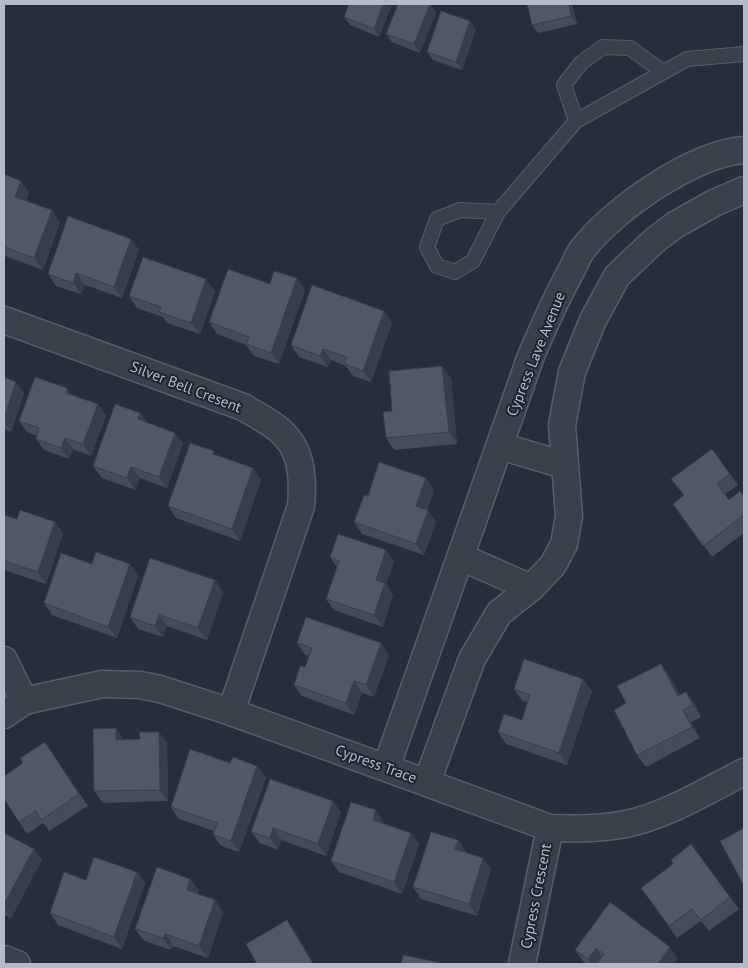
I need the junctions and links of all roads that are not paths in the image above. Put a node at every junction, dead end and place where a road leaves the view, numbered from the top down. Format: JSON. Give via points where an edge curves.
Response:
{"nodes":[{"id":1,"x":744,"y":54,"type":"edge"},
{"id":2,"x":663,"y":72,"type":"junction"},
{"id":3,"x":576,"y":121,"type":"junction"},
{"id":4,"x":744,"y":150,"type":"edge"},
{"id":5,"x":744,"y":190,"type":"edge"},
{"id":6,"x":498,"y":212,"type":"junction"},
{"id":7,"x":4,"y":320,"type":"edge"},
{"id":8,"x":500,"y":446,"type":"junction"},
{"id":9,"x":564,"y":465,"type":"junction"},
{"id":10,"x":461,"y":557,"type":"junction"},
{"id":11,"x":531,"y":588,"type":"junction"},
{"id":12,"x":4,"y":660,"type":"edge"},
{"id":13,"x":14,"y":708,"type":"edge"},
{"id":14,"x":231,"y":712,"type":"junction"},
{"id":15,"x":386,"y":768,"type":"junction"},
{"id":16,"x":744,"y":772,"type":"edge"},
{"id":17,"x":427,"y":782,"type":"junction"},
{"id":18,"x":550,"y":828,"type":"junction"},
{"id":19,"x":4,"y":960,"type":"edge"},
{"id":20,"x":17,"y":964,"type":"edge"},
{"id":21,"x":522,"y":964,"type":"edge"}],
"edges":[{"from":1,"to":2,"type":"lane","via":[[687,59]]},
{"from":2,"to":3,"type":"lane"},
{"from":2,"to":3,"type":"lane","via":[[630,48],[603,47],[581,63],[564,85]]},
{"from":3,"to":6,"type":"lane"},
{"from":4,"to":8,"type":"street","name":"Cypress Lave Avenue","via":[[696,163],[652,189],[602,229],[582,251],[531,356]]},
{"from":5,"to":9,"type":"street","via":[[675,226],[617,276],[572,372],[562,425]]},
{"from":6,"to":6,"type":"lane","via":[[472,261],[454,272],[437,266],[427,247],[437,219],[460,210]]},
{"from":7,"to":14,"type":"street","name":"Silver Bell Cresent","via":[[243,407],[288,438],[301,471],[302,506]]},
{"from":8,"to":9,"type":"street"},
{"from":8,"to":10,"type":"street","name":"Cypress Lave Avenue"},
{"from":9,"to":11,"type":"street","via":[[569,516],[564,544],[553,564]]},
{"from":10,"to":11,"type":"street"},
{"from":10,"to":15,"type":"street","name":"Cypress Lave Avenue"},
{"from":11,"to":17,"type":"street","via":[[499,613],[472,659]]},
{"from":12,"to":13,"type":"street"},
{"from":13,"to":14,"type":"street","name":"Cypress Trace","via":[[102,684],[160,689]]},
{"from":14,"to":15,"type":"street","name":"Cypress Trace"},
{"from":15,"to":17,"type":"street","name":"Cypress Trace"},
{"from":16,"to":18,"type":"street","name":"Cypress Trace","via":[[672,809],[642,820],[609,827]]},
{"from":17,"to":18,"type":"street","name":"Cypress Trace"},
{"from":18,"to":21,"type":"street","name":"Cypress Crescent"},
{"from":19,"to":20,"type":"street"}]}
